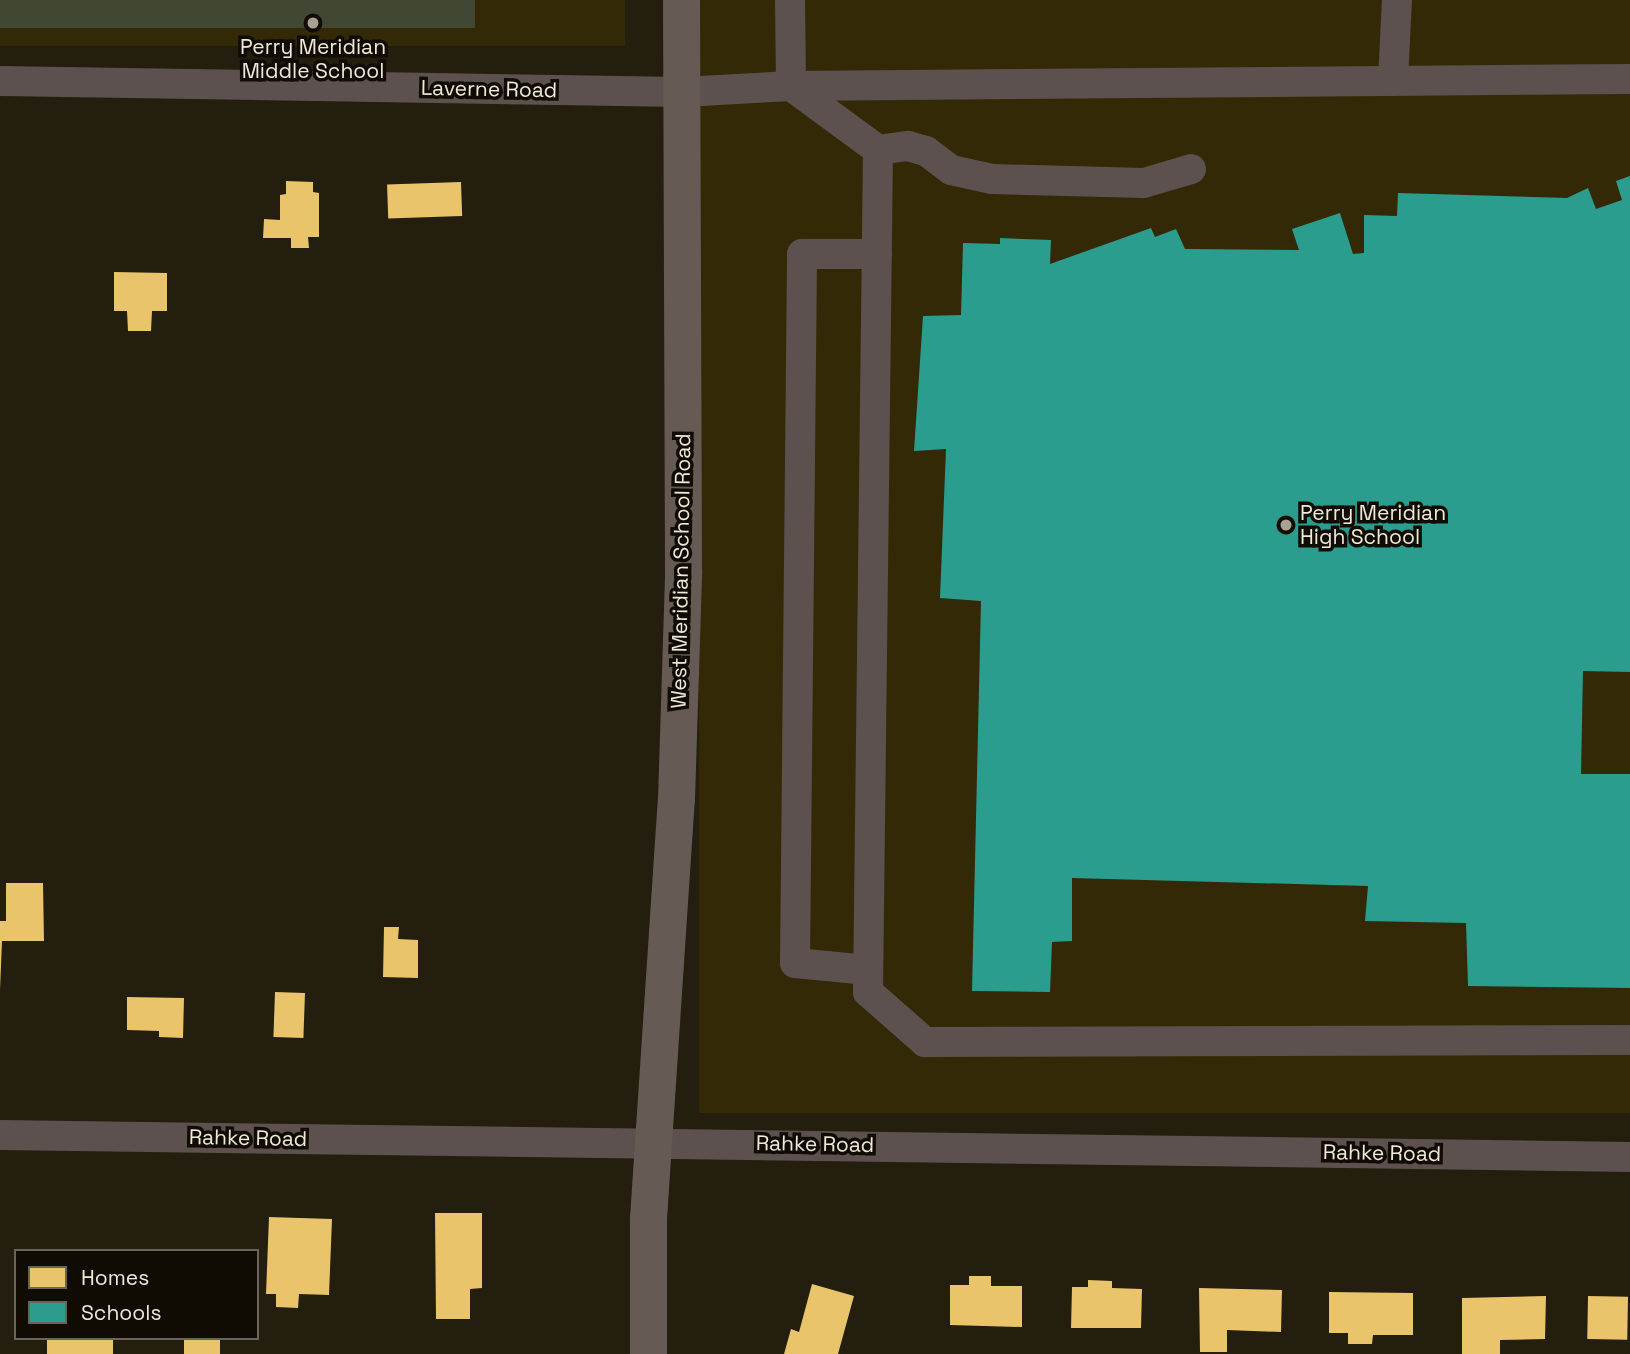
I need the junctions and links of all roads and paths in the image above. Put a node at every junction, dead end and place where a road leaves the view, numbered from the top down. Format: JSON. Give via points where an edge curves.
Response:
{"nodes":[{"id":1,"x":681,"y":0,"type":"edge"},
{"id":2,"x":790,"y":0,"type":"edge"},
{"id":3,"x":1397,"y":0,"type":"edge"},
{"id":4,"x":1630,"y":79,"type":"edge"},
{"id":5,"x":0,"y":81,"type":"edge"},
{"id":6,"x":1392,"y":81,"type":"junction"},
{"id":7,"x":791,"y":86,"type":"junction"},
{"id":8,"x":683,"y":92,"type":"junction"},
{"id":9,"x":878,"y":150,"type":"junction"},
{"id":10,"x":1191,"y":169,"type":"dead end"},
{"id":11,"x":877,"y":254,"type":"junction"},
{"id":12,"x":868,"y":970,"type":"junction"},
{"id":13,"x":1630,"y":1040,"type":"edge"},
{"id":14,"x":0,"y":1135,"type":"edge"},
{"id":15,"x":652,"y":1141,"type":"junction"},
{"id":16,"x":1630,"y":1157,"type":"edge"},
{"id":17,"x":648,"y":1354,"type":"edge"}],
"edges":[{"from":1,"to":8,"type":"main road","name":"West Meridian School Road"},
{"from":2,"to":7,"type":"street"},
{"from":3,"to":6,"type":"street"},
{"from":4,"to":6,"type":"street","name":"Laverne Road"},
{"from":5,"to":8,"type":"street","name":"Laverne Road"},
{"from":6,"to":7,"type":"street","name":"Laverne Road"},
{"from":7,"to":8,"type":"street","name":"Laverne Road"},
{"from":7,"to":9,"type":"street"},
{"from":8,"to":15,"type":"main road","name":"West Meridian School Road","via":[[679,723]]},
{"from":9,"to":10,"type":"street","via":[[908,146],[926,150],[951,170],[992,178],[1144,183]]},
{"from":9,"to":11,"type":"street"},
{"from":11,"to":12,"type":"street"},
{"from":11,"to":12,"type":"street","via":[[802,254],[795,963]]},
{"from":12,"to":13,"type":"street","via":[[868,992],[925,1042]]},
{"from":14,"to":15,"type":"street","name":"Rahke Road"},
{"from":15,"to":16,"type":"street","name":"Rahke Road"},
{"from":15,"to":17,"type":"main road","name":"West Meridian School Road"}]}
